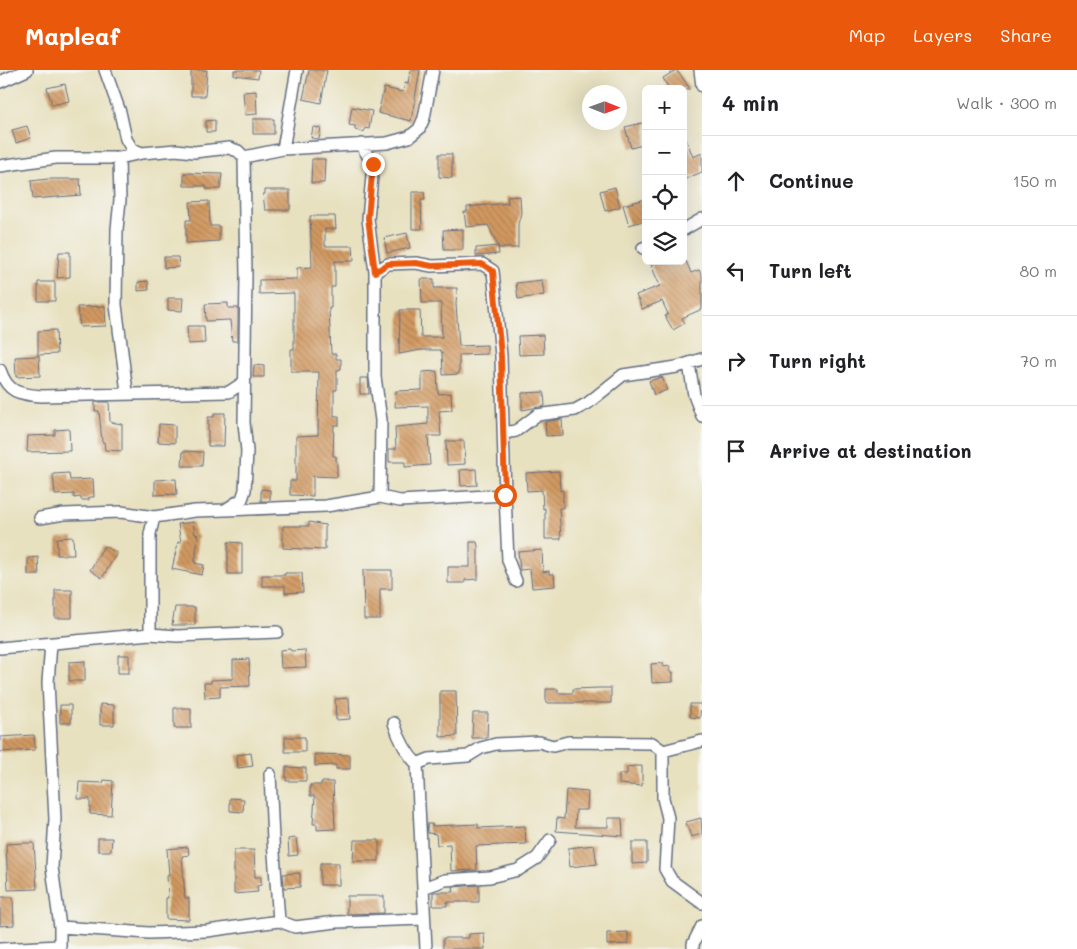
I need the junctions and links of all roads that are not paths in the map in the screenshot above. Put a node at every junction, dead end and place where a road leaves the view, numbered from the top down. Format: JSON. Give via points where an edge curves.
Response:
{"nodes":[{"id":1,"x":27,"y":70,"type":"edge"},
{"id":2,"x":105,"y":70,"type":"edge"},
{"id":3,"x":297,"y":70,"type":"edge"},
{"id":4,"x":433,"y":70,"type":"edge"},
{"id":5,"x":700,"y":70,"type":"edge"},
{"id":6,"x":0,"y":82,"type":"edge"},
{"id":7,"x":702,"y":86,"type":"edge"},
{"id":8,"x":361,"y":144,"type":"junction"},
{"id":9,"x":283,"y":149,"type":"junction"},
{"id":10,"x":142,"y":153,"type":"junction"},
{"id":11,"x":244,"y":157,"type":"junction"},
{"id":12,"x":119,"y":158,"type":"junction"},
{"id":13,"x":0,"y":166,"type":"edge"},
{"id":14,"x":702,"y":219,"type":"edge"},
{"id":15,"x":687,"y":228,"type":"edge"},
{"id":16,"x":375,"y":272,"type":"junction"},
{"id":17,"x":702,"y":359,"type":"edge"},
{"id":18,"x":690,"y":364,"type":"junction"},
{"id":19,"x":0,"y":370,"type":"edge"},
{"id":20,"x":244,"y":382,"type":"junction"},
{"id":21,"x":127,"y":392,"type":"junction"},
{"id":22,"x":702,"y":416,"type":"edge"},
{"id":23,"x":504,"y":433,"type":"junction"},
{"id":24,"x":505,"y":495,"type":"junction"},
{"id":25,"x":380,"y":497,"type":"junction"},
{"id":26,"x":225,"y":510,"type":"junction"},
{"id":27,"x":154,"y":516,"type":"junction"},
{"id":28,"x":40,"y":518,"type":"dead end"},
{"id":29,"x":516,"y":581,"type":"dead end"},
{"id":30,"x":277,"y":632,"type":"dead end"},
{"id":31,"x":150,"y":634,"type":"junction"},
{"id":32,"x":51,"y":644,"type":"junction"},
{"id":33,"x":0,"y":648,"type":"edge"},
{"id":34,"x":394,"y":723,"type":"dead end"},
{"id":35,"x":702,"y":742,"type":"edge"},
{"id":36,"x":663,"y":751,"type":"junction"},
{"id":37,"x":417,"y":764,"type":"junction"},
{"id":38,"x":270,"y":774,"type":"dead end"},
{"id":39,"x":550,"y":840,"type":"dead end"},
{"id":40,"x":423,"y":888,"type":"junction"},
{"id":41,"x":702,"y":903,"type":"edge"},
{"id":42,"x":424,"y":919,"type":"junction"},
{"id":43,"x":279,"y":921,"type":"junction"},
{"id":44,"x":702,"y":926,"type":"edge"},
{"id":45,"x":60,"y":927,"type":"junction"},
{"id":46,"x":60,"y":947,"type":"edge"},
{"id":47,"x":0,"y":948,"type":"edge"},
{"id":48,"x":426,"y":949,"type":"edge"},
{"id":49,"x":693,"y":949,"type":"edge"}],
"edges":[{"from":1,"to":6,"type":"street"},
{"from":2,"to":10,"type":"street","via":[[126,139],[132,149]]},
{"from":3,"to":9,"type":"street"},
{"from":4,"to":8,"type":"street","via":[[428,106],[419,128],[400,141]]},
{"from":5,"to":7,"type":"street"},
{"from":8,"to":9,"type":"street"},
{"from":8,"to":16,"type":"street","via":[[373,164],[368,218]]},
{"from":9,"to":11,"type":"street"},
{"from":10,"to":11,"type":"street","via":[[228,148]]},
{"from":10,"to":12,"type":"street"},
{"from":11,"to":20,"type":"street"},
{"from":12,"to":13,"type":"street","via":[[56,158]]},
{"from":12,"to":21,"type":"street","via":[[116,304]]},
{"from":14,"to":15,"type":"street"},
{"from":16,"to":23,"type":"street","via":[[388,264],[416,263],[432,266],[482,264],[493,271]]},
{"from":16,"to":25,"type":"street","via":[[376,378],[381,420]]},
{"from":17,"to":18,"type":"street"},
{"from":18,"to":22,"type":"street","via":[[694,395]]},
{"from":18,"to":23,"type":"street","via":[[623,375],[575,410],[537,415],[516,431]]},
{"from":19,"to":21,"type":"street","via":[[9,388],[25,394]]},
{"from":20,"to":21,"type":"street","via":[[229,392]]},
{"from":20,"to":26,"type":"street","via":[[245,490],[242,499]]},
{"from":23,"to":24,"type":"street"},
{"from":24,"to":25,"type":"street","via":[[400,501]]},
{"from":24,"to":29,"type":"street","via":[[508,560]]},
{"from":25,"to":26,"type":"street","via":[[326,506]]},
{"from":26,"to":27,"type":"street"},
{"from":27,"to":28,"type":"street","via":[[121,512]]},
{"from":27,"to":31,"type":"street","via":[[150,534]]},
{"from":30,"to":31,"type":"street"},
{"from":31,"to":32,"type":"street"},
{"from":32,"to":33,"type":"street"},
{"from":32,"to":45,"type":"street","via":[[48,682],[55,819],[52,867]]},
{"from":34,"to":37,"type":"street","via":[[408,755]]},
{"from":35,"to":36,"type":"street"},
{"from":36,"to":37,"type":"street","via":[[652,743],[496,744],[468,756],[429,759]]},
{"from":36,"to":41,"type":"street","via":[[663,798],[668,818],[665,869],[672,881]]},
{"from":37,"to":40,"type":"street"},
{"from":38,"to":43,"type":"street"},
{"from":39,"to":40,"type":"street","via":[[537,858],[518,870],[490,877],[445,880]]},
{"from":40,"to":42,"type":"street"},
{"from":42,"to":43,"type":"street","via":[[295,927]]},
{"from":42,"to":48,"type":"street"},
{"from":43,"to":45,"type":"street","via":[[207,931],[149,933]]},
{"from":44,"to":49,"type":"street"},
{"from":45,"to":46,"type":"street"},
{"from":46,"to":47,"type":"street"}]}
